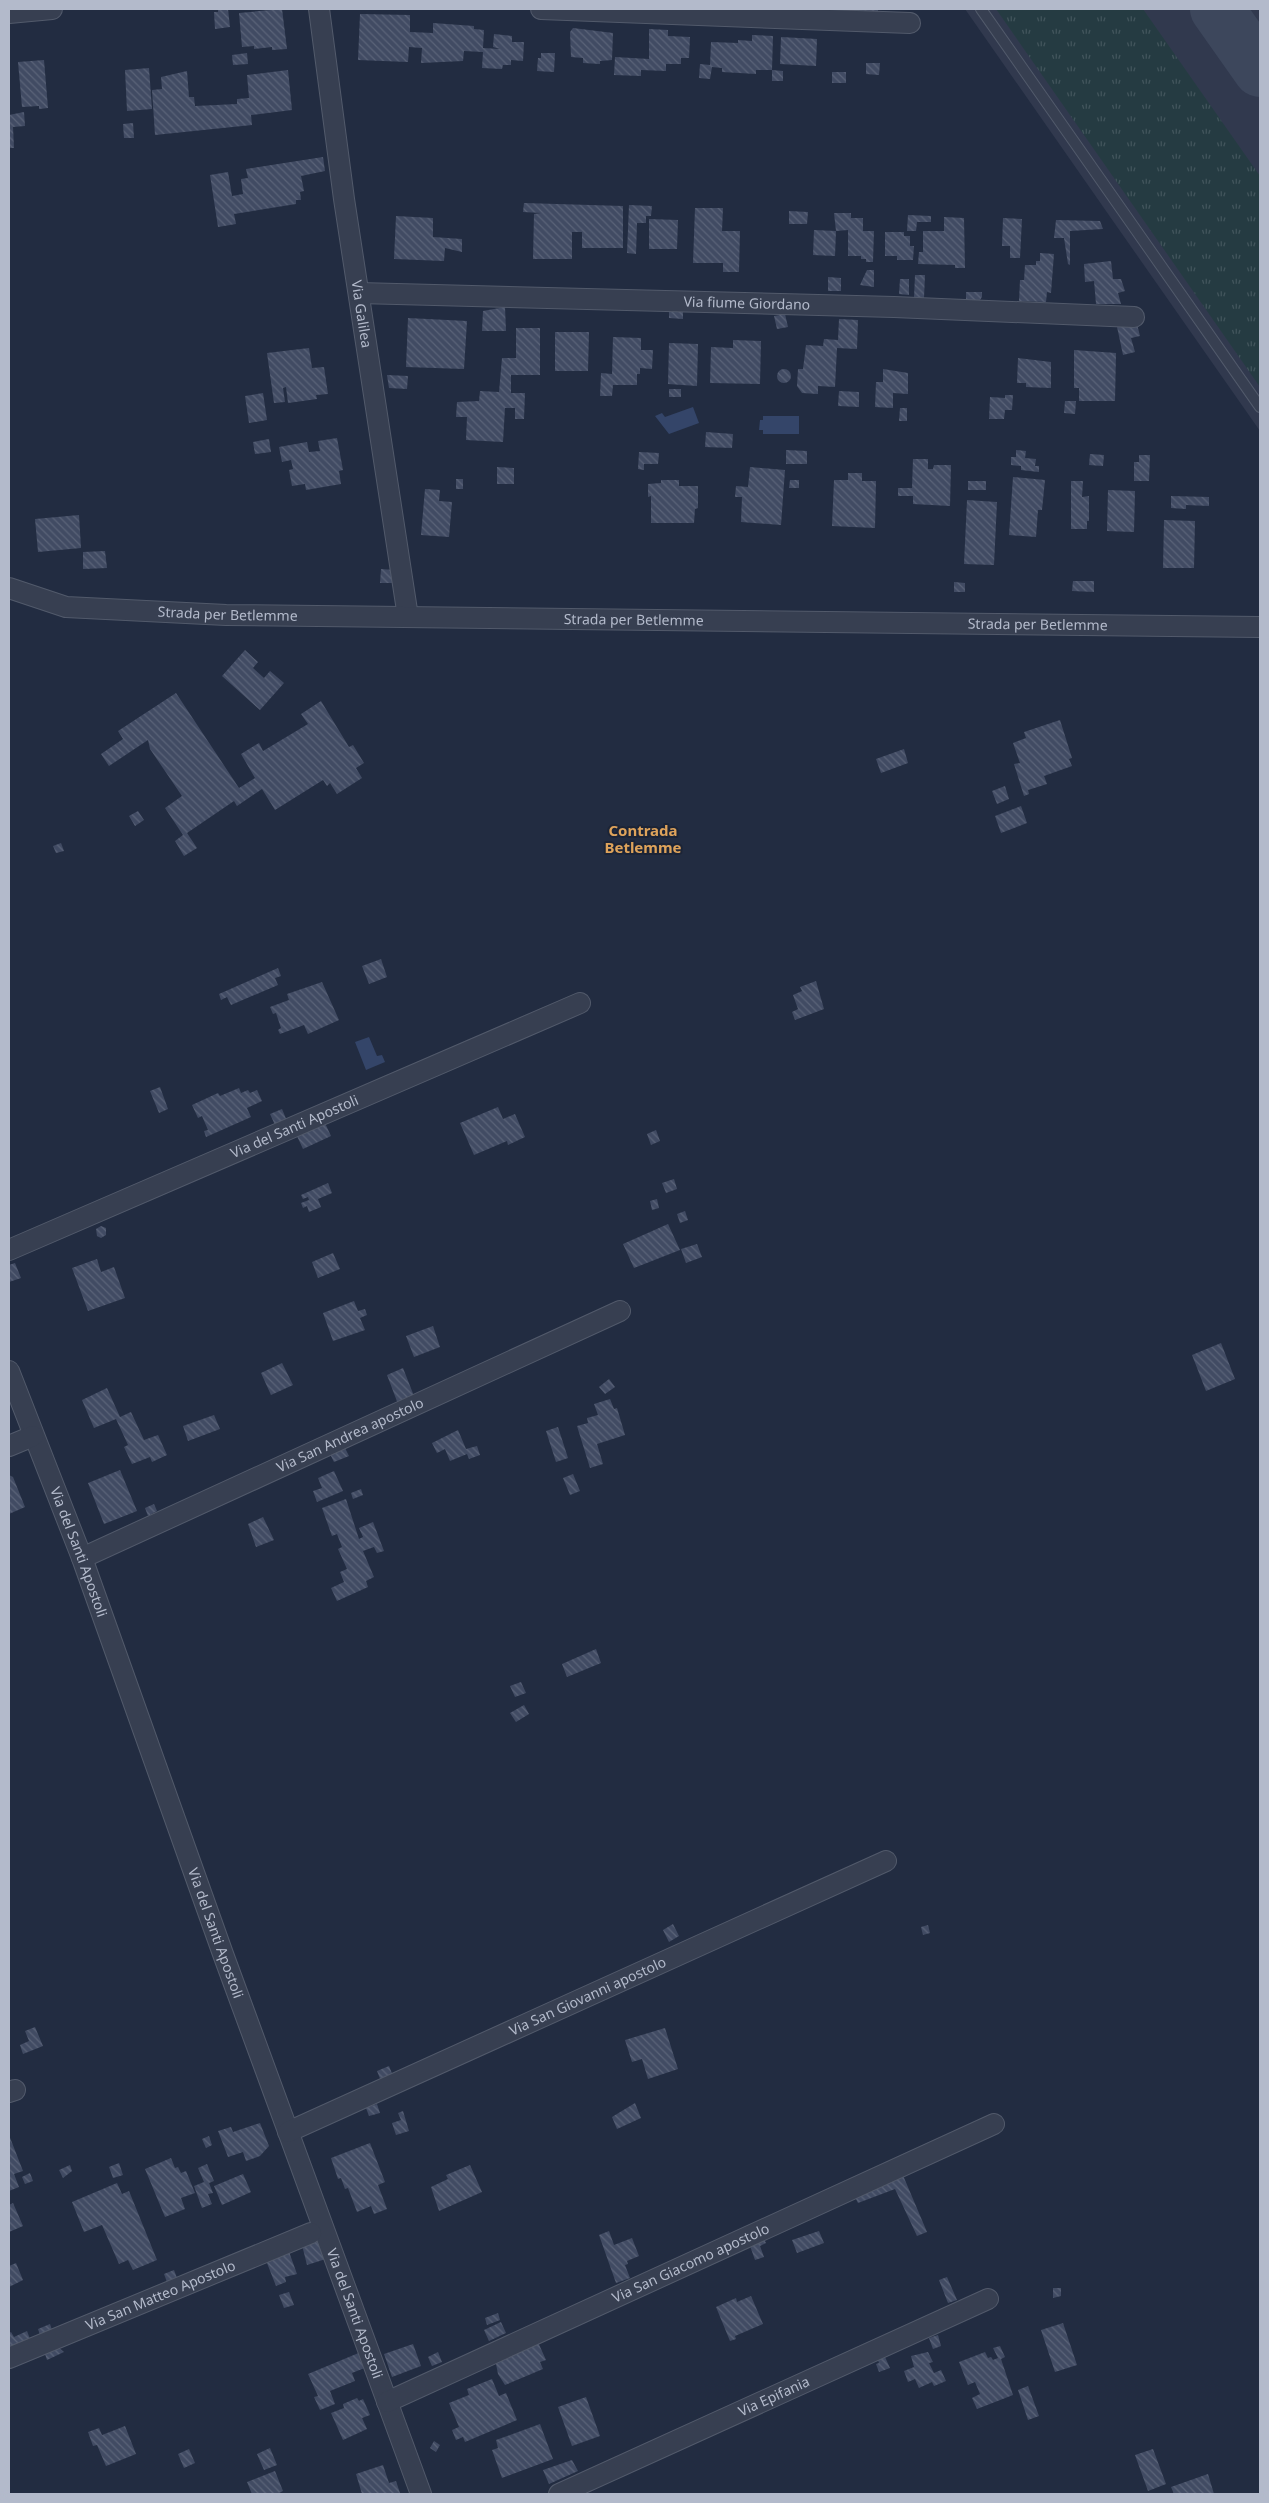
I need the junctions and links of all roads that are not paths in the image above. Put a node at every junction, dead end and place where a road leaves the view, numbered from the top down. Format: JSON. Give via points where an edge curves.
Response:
{"nodes":[{"id":1,"x":52,"y":9,"type":"edge"},
{"id":2,"x":319,"y":9,"type":"edge"},
{"id":3,"x":541,"y":9,"type":"edge"},
{"id":4,"x":981,"y":9,"type":"edge"},
{"id":5,"x":9,"y":13,"type":"edge"},
{"id":6,"x":910,"y":23,"type":"dead end"},
{"id":7,"x":359,"y":293,"type":"junction"},
{"id":8,"x":1134,"y":317,"type":"dead end"},
{"id":9,"x":1260,"y":407,"type":"edge"},
{"id":10,"x":9,"y":588,"type":"edge"},
{"id":11,"x":408,"y":617,"type":"junction"},
{"id":12,"x":1254,"y":627,"type":"edge"},
{"id":13,"x":580,"y":1003,"type":"dead end"},
{"id":14,"x":9,"y":1250,"type":"edge"},
{"id":15,"x":620,"y":1311,"type":"dead end"},
{"id":16,"x":9,"y":1371,"type":"edge"},
{"id":17,"x":32,"y":1436,"type":"junction"},
{"id":18,"x":9,"y":1446,"type":"edge"},
{"id":19,"x":82,"y":1558,"type":"junction"},
{"id":20,"x":886,"y":1861,"type":"dead end"},
{"id":21,"x":994,"y":2124,"type":"dead end"},
{"id":22,"x":288,"y":2132,"type":"junction"},
{"id":23,"x":311,"y":2233,"type":"dead end"},
{"id":24,"x":988,"y":2299,"type":"dead end"},
{"id":25,"x":9,"y":2358,"type":"edge"},
{"id":26,"x":387,"y":2402,"type":"junction"},
{"id":27,"x":422,"y":2494,"type":"edge"},
{"id":28,"x":559,"y":2494,"type":"edge"}],
"edges":[{"from":1,"to":5,"type":"street"},
{"from":2,"to":7,"type":"street","name":"Via Galilea"},
{"from":3,"to":6,"type":"street"},
{"from":4,"to":9,"type":"lane"},
{"from":7,"to":8,"type":"street","name":"Via fiume Giordano","via":[[894,307]]},
{"from":7,"to":11,"type":"street","name":"Via Galilea"},
{"from":10,"to":11,"type":"street","name":"Strada per Betlemme","via":[[66,607],[226,615]]},
{"from":11,"to":12,"type":"street","name":"Strada per Betlemme"},
{"from":13,"to":14,"type":"street","name":"Via del Santi Apostoli"},
{"from":15,"to":19,"type":"street","name":"Via San Andrea apostolo"},
{"from":16,"to":17,"type":"street","name":"Via del Santi Apostoli"},
{"from":17,"to":18,"type":"street"},
{"from":17,"to":19,"type":"street","name":"Via del Santi Apostoli"},
{"from":19,"to":22,"type":"street","name":"Via del Santi Apostoli"},
{"from":20,"to":22,"type":"street","name":"Via San Giovanni apostolo"},
{"from":21,"to":26,"type":"street","name":"Via San Giacomo apostolo"},
{"from":22,"to":26,"type":"street","name":"Via del Santi Apostoli"},
{"from":23,"to":25,"type":"street","name":"Via San Matteo Apostolo"},
{"from":24,"to":28,"type":"street","name":"Via Epifania"},
{"from":26,"to":27,"type":"street","name":"Via del Santi Apostoli"}]}
